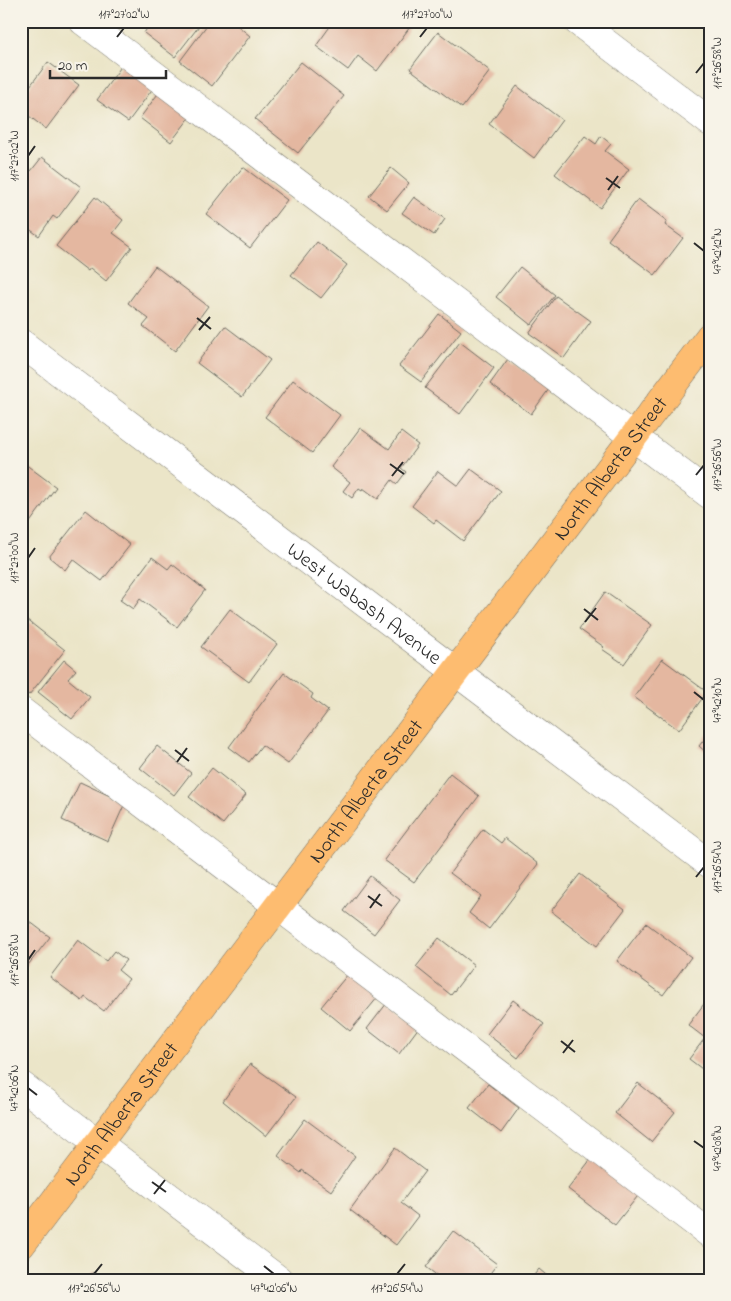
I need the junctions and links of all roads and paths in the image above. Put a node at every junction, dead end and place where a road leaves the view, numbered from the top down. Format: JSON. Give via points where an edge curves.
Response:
{"nodes":[{"id":1,"x":83,"y":21,"type":"edge"},
{"id":2,"x":577,"y":21,"type":"edge"},
{"id":3,"x":710,"y":122,"type":"edge"},
{"id":4,"x":710,"y":336,"type":"edge"},
{"id":5,"x":21,"y":343,"type":"edge"},
{"id":6,"x":634,"y":437,"type":"junction"},
{"id":7,"x":710,"y":494,"type":"edge"},
{"id":8,"x":456,"y":671,"type":"junction"},
{"id":9,"x":21,"y":711,"type":"edge"},
{"id":10,"x":710,"y":864,"type":"edge"},
{"id":11,"x":279,"y":906,"type":"junction"},
{"id":12,"x":21,"y":1085,"type":"edge"},
{"id":13,"x":98,"y":1143,"type":"junction"},
{"id":14,"x":710,"y":1234,"type":"edge"},
{"id":15,"x":21,"y":1245,"type":"edge"},
{"id":16,"x":279,"y":1280,"type":"edge"}],
"edges":[{"from":1,"to":6,"type":"street"},
{"from":2,"to":3,"type":"street"},
{"from":4,"to":6,"type":"main road","name":"North Alberta Street"},
{"from":5,"to":8,"type":"street","name":"West Wabash Avenue"},
{"from":6,"to":7,"type":"street"},
{"from":6,"to":8,"type":"main road","name":"North Alberta Street"},
{"from":8,"to":10,"type":"street","name":"West Wabash Avenue"},
{"from":8,"to":11,"type":"main road","name":"North Alberta Street"},
{"from":9,"to":11,"type":"street"},
{"from":11,"to":13,"type":"main road","name":"North Alberta Street"},
{"from":11,"to":14,"type":"street"},
{"from":12,"to":13,"type":"street"},
{"from":13,"to":15,"type":"main road","name":"North Alberta Street"},
{"from":13,"to":16,"type":"street"}]}
